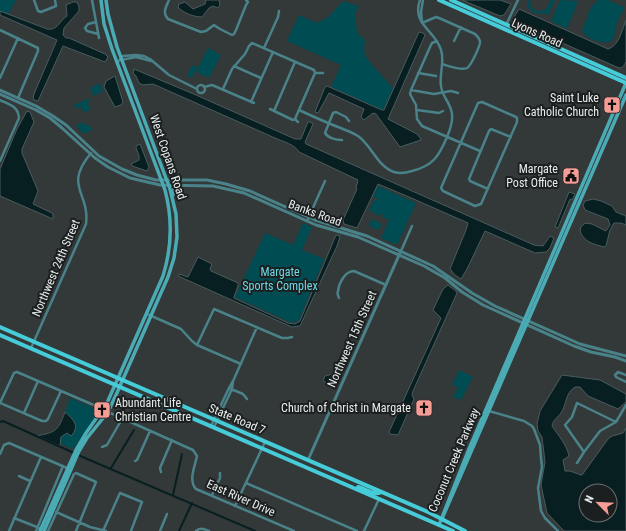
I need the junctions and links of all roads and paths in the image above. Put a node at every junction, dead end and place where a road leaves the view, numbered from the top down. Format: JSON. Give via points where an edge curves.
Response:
{"nodes":[{"id":1,"x":34,"y":0,"type":"edge"},
{"id":2,"x":55,"y":0,"type":"edge"},
{"id":3,"x":92,"y":0,"type":"edge"},
{"id":4,"x":101,"y":0,"type":"edge"},
{"id":5,"x":106,"y":0,"type":"edge"},
{"id":6,"x":169,"y":0,"type":"edge"},
{"id":7,"x":246,"y":0,"type":"edge"},
{"id":8,"x":420,"y":0,"type":"edge"},
{"id":9,"x":423,"y":0,"type":"edge"},
{"id":10,"x":439,"y":0,"type":"edge"},
{"id":11,"x":451,"y":0,"type":"edge"},
{"id":12,"x":518,"y":0,"type":"edge"},
{"id":13,"x":279,"y":11,"type":"dead end"},
{"id":14,"x":96,"y":22,"type":"junction"},
{"id":15,"x":422,"y":23,"type":"junction"},
{"id":16,"x":461,"y":27,"type":"junction"},
{"id":17,"x":505,"y":27,"type":"junction"},
{"id":18,"x":0,"y":30,"type":"edge"},
{"id":19,"x":18,"y":38,"type":"junction"},
{"id":20,"x":436,"y":41,"type":"junction"},
{"id":21,"x":454,"y":41,"type":"dead end"},
{"id":22,"x":264,"y":48,"type":"junction"},
{"id":23,"x":273,"y":52,"type":"junction"},
{"id":24,"x":121,"y":60,"type":"junction"},
{"id":25,"x":295,"y":62,"type":"junction"},
{"id":26,"x":117,"y":63,"type":"junction"},
{"id":27,"x":442,"y":64,"type":"junction"},
{"id":28,"x":234,"y":66,"type":"junction"},
{"id":29,"x":316,"y":72,"type":"junction"},
{"id":30,"x":323,"y":73,"type":"dead end"},
{"id":31,"x":418,"y":73,"type":"junction"},
{"id":32,"x":436,"y":76,"type":"dead end"},
{"id":33,"x":0,"y":78,"type":"edge"},
{"id":34,"x":261,"y":78,"type":"junction"},
{"id":35,"x":626,"y":78,"type":"edge"},
{"id":36,"x":626,"y":83,"type":"edge"},
{"id":37,"x":204,"y":87,"type":"junction"},
{"id":38,"x":197,"y":89,"type":"junction"},
{"id":39,"x":223,"y":89,"type":"junction"},
{"id":40,"x":0,"y":90,"type":"edge"},
{"id":41,"x":411,"y":90,"type":"junction"},
{"id":42,"x":442,"y":93,"type":"junction"},
{"id":43,"x":458,"y":93,"type":"dead end"},
{"id":44,"x":0,"y":94,"type":"edge"},
{"id":45,"x":626,"y":95,"type":"edge"},
{"id":46,"x":18,"y":98,"type":"junction"},
{"id":47,"x":0,"y":100,"type":"edge"},
{"id":48,"x":270,"y":109,"type":"dead end"},
{"id":49,"x":299,"y":110,"type":"junction"},
{"id":50,"x":417,"y":110,"type":"junction"},
{"id":51,"x":274,"y":111,"type":"junction"},
{"id":52,"x":443,"y":111,"type":"dead end"},
{"id":53,"x":349,"y":121,"type":"dead end"},
{"id":54,"x":329,"y":123,"type":"junction"},
{"id":55,"x":447,"y":137,"type":"junction"},
{"id":56,"x":511,"y":137,"type":"junction"},
{"id":57,"x":342,"y":140,"type":"dead end"},
{"id":58,"x":460,"y":142,"type":"junction"},
{"id":59,"x":480,"y":151,"type":"junction"},
{"id":60,"x":92,"y":152,"type":"junction"},
{"id":61,"x":0,"y":161,"type":"edge"},
{"id":62,"x":157,"y":168,"type":"junction"},
{"id":63,"x":151,"y":178,"type":"junction"},
{"id":64,"x":162,"y":180,"type":"junction"},
{"id":65,"x":168,"y":180,"type":"junction"},
{"id":66,"x":324,"y":181,"type":"dead end"},
{"id":67,"x":169,"y":185,"type":"junction"},
{"id":68,"x":178,"y":185,"type":"junction"},
{"id":69,"x":164,"y":186,"type":"junction"},
{"id":70,"x":488,"y":189,"type":"junction"},
{"id":71,"x":172,"y":196,"type":"junction"},
{"id":72,"x":307,"y":219,"type":"junction"},
{"id":73,"x":412,"y":226,"type":"dead end"},
{"id":74,"x":400,"y":253,"type":"junction"},
{"id":75,"x":386,"y":285,"type":"junction"},
{"id":76,"x":339,"y":298,"type":"dead end"},
{"id":77,"x":147,"y":314,"type":"junction"},
{"id":78,"x":152,"y":316,"type":"junction"},
{"id":79,"x":526,"y":322,"type":"junction"},
{"id":80,"x":0,"y":327,"type":"edge"},
{"id":81,"x":257,"y":327,"type":"junction"},
{"id":82,"x":0,"y":335,"type":"edge"},
{"id":83,"x":292,"y":336,"type":"dead end"},
{"id":84,"x":34,"y":342,"type":"junction"},
{"id":85,"x":197,"y":345,"type":"junction"},
{"id":86,"x":31,"y":348,"type":"junction"},
{"id":87,"x":626,"y":356,"type":"edge"},
{"id":88,"x":626,"y":361,"type":"edge"},
{"id":89,"x":241,"y":364,"type":"junction"},
{"id":90,"x":626,"y":375,"type":"edge"},
{"id":91,"x":121,"y":379,"type":"junction"},
{"id":92,"x":38,"y":380,"type":"junction"},
{"id":93,"x":626,"y":382,"type":"edge"},
{"id":94,"x":118,"y":386,"type":"junction"},
{"id":95,"x":230,"y":389,"type":"junction"},
{"id":96,"x":61,"y":391,"type":"junction"},
{"id":97,"x":247,"y":399,"type":"dead end"},
{"id":98,"x":0,"y":403,"type":"edge"},
{"id":99,"x":177,"y":404,"type":"junction"},
{"id":100,"x":626,"y":405,"type":"edge"},
{"id":101,"x":164,"y":406,"type":"junction"},
{"id":102,"x":104,"y":409,"type":"junction"},
{"id":103,"x":488,"y":410,"type":"junction"},
{"id":104,"x":108,"y":412,"type":"junction"},
{"id":105,"x":24,"y":413,"type":"junction"},
{"id":106,"x":122,"y":419,"type":"junction"},
{"id":107,"x":216,"y":421,"type":"junction"},
{"id":108,"x":616,"y":422,"type":"junction"},
{"id":109,"x":213,"y":427,"type":"junction"},
{"id":110,"x":150,"y":431,"type":"junction"},
{"id":111,"x":172,"y":440,"type":"junction"},
{"id":112,"x":265,"y":442,"type":"junction"},
{"id":113,"x":102,"y":447,"type":"dead end"},
{"id":114,"x":262,"y":448,"type":"junction"},
{"id":115,"x":77,"y":451,"type":"junction"},
{"id":116,"x":584,"y":452,"type":"junction"},
{"id":117,"x":0,"y":454,"type":"edge"},
{"id":118,"x":467,"y":455,"type":"junction"},
{"id":119,"x":75,"y":456,"type":"junction"},
{"id":120,"x":41,"y":457,"type":"junction"},
{"id":121,"x":308,"y":460,"type":"junction"},
{"id":122,"x":469,"y":460,"type":"junction"},
{"id":123,"x":135,"y":461,"type":"dead end"},
{"id":124,"x":297,"y":463,"type":"junction"},
{"id":125,"x":577,"y":463,"type":"dead end"},
{"id":126,"x":321,"y":466,"type":"junction"},
{"id":127,"x":66,"y":467,"type":"junction"},
{"id":128,"x":311,"y":469,"type":"junction"},
{"id":129,"x":161,"y":472,"type":"dead end"},
{"id":130,"x":220,"y":473,"type":"dead end"},
{"id":131,"x":19,"y":476,"type":"dead end"},
{"id":132,"x":30,"y":481,"type":"junction"},
{"id":133,"x":246,"y":483,"type":"junction"},
{"id":134,"x":351,"y":487,"type":"junction"},
{"id":135,"x":382,"y":492,"type":"junction"},
{"id":136,"x":212,"y":496,"type":"junction"},
{"id":137,"x":392,"y":496,"type":"junction"},
{"id":138,"x":379,"y":498,"type":"junction"},
{"id":139,"x":235,"y":506,"type":"junction"},
{"id":140,"x":53,"y":511,"type":"junction"},
{"id":141,"x":167,"y":514,"type":"dead end"},
{"id":142,"x":14,"y":518,"type":"junction"},
{"id":143,"x":442,"y":519,"type":"junction"},
{"id":144,"x":80,"y":522,"type":"junction"},
{"id":145,"x":439,"y":524,"type":"junction"},
{"id":146,"x":42,"y":530,"type":"edge"},
{"id":147,"x":198,"y":530,"type":"edge"},
{"id":148,"x":9,"y":531,"type":"edge"},
{"id":149,"x":36,"y":531,"type":"edge"},
{"id":150,"x":76,"y":531,"type":"edge"},
{"id":151,"x":104,"y":531,"type":"edge"},
{"id":152,"x":131,"y":531,"type":"edge"},
{"id":153,"x":160,"y":531,"type":"edge"},
{"id":154,"x":209,"y":531,"type":"edge"},
{"id":155,"x":294,"y":531,"type":"edge"},
{"id":156,"x":357,"y":531,"type":"edge"},
{"id":157,"x":364,"y":531,"type":"edge"},
{"id":158,"x":453,"y":531,"type":"edge"},
{"id":159,"x":465,"y":531,"type":"edge"},
{"id":160,"x":558,"y":531,"type":"edge"}],
"edges":[{"from":1,"to":2,"type":"street","via":[[38,11],[41,12],[56,6]]},
{"from":3,"to":14,"type":"street"},
{"from":4,"to":26,"type":"main road","name":"West Copans Road","via":[[104,24]]},
{"from":5,"to":24,"type":"main road","name":"West Copans Road","via":[[111,29]]},
{"from":6,"to":7,"type":"street","via":[[164,12],[168,18],[201,32],[214,25],[232,34],[248,2]]},
{"from":8,"to":15,"type":"street","via":[[418,15]]},
{"from":9,"to":15,"type":"street"},
{"from":10,"to":17,"type":"main road","name":"Lyons Road"},
{"from":11,"to":17,"type":"main road","name":"Lyons Road"},
{"from":12,"to":17,"type":"street"},
{"from":13,"to":22,"type":"street"},
{"from":14,"to":14,"type":"street","via":[[99,36],[85,28],[88,24]]},
{"from":15,"to":16,"type":"street","via":[[436,17]]},
{"from":15,"to":20,"type":"street"},
{"from":16,"to":21,"type":"street"},
{"from":16,"to":27,"type":"street","via":[[479,37],[480,42],[470,66],[462,69]]},
{"from":17,"to":35,"type":"main road","name":"Lyons Road"},
{"from":17,"to":36,"type":"main road","name":"Lyons Road"},
{"from":18,"to":19,"type":"street"},
{"from":19,"to":33,"type":"street"},
{"from":19,"to":46,"type":"street","via":[[38,48]]},
{"from":20,"to":27,"type":"street","via":[[441,48]]},
{"from":20,"to":31,"type":"street","via":[[432,43]]},
{"from":22,"to":23,"type":"street"},
{"from":22,"to":28,"type":"street","via":[[252,44],[248,46],[245,54]]},
{"from":23,"to":25,"type":"street"},
{"from":23,"to":34,"type":"street"},
{"from":24,"to":26,"type":"street"},
{"from":24,"to":38,"type":"street","via":[[123,56],[136,54],[148,57],[178,80]]},
{"from":24,"to":65,"type":"main road","name":"West Copans Road"},
{"from":25,"to":29,"type":"street"},
{"from":25,"to":51,"type":"street"},
{"from":26,"to":62,"type":"main road","name":"West Copans Road"},
{"from":27,"to":42,"type":"street"},
{"from":28,"to":34,"type":"street"},
{"from":28,"to":39,"type":"street"},
{"from":29,"to":30,"type":"street"},
{"from":29,"to":49,"type":"street"},
{"from":31,"to":32,"type":"street"},
{"from":31,"to":41,"type":"street"},
{"from":34,"to":39,"type":"street","via":[[253,102]]},
{"from":36,"to":79,"type":"main road","name":"Coconut Creek Parkway"},
{"from":37,"to":38,"type":"street","via":[[200,85]]},
{"from":37,"to":38,"type":"street","via":[[202,93]]},
{"from":37,"to":39,"type":"street","via":[[212,85]]},
{"from":40,"to":46,"type":"street","name":"Banks Road"},
{"from":41,"to":42,"type":"street"},
{"from":41,"to":50,"type":"street","via":[[410,94]]},
{"from":42,"to":43,"type":"street"},
{"from":42,"to":55,"type":"street","via":[[452,113]]},
{"from":44,"to":60,"type":"street","name":"Banks Road","via":[[50,118]]},
{"from":45,"to":79,"type":"main road","name":"Coconut Creek Parkway"},
{"from":46,"to":60,"type":"street","name":"Banks Road","via":[[66,125]]},
{"from":47,"to":61,"type":"street","via":[[13,106],[18,111],[19,118]]},
{"from":48,"to":51,"type":"street"},
{"from":49,"to":51,"type":"street","via":[[296,120]]},
{"from":49,"to":54,"type":"street"},
{"from":50,"to":52,"type":"street","via":[[439,113]]},
{"from":50,"to":55,"type":"street","via":[[417,119],[422,126]]},
{"from":53,"to":54,"type":"street","via":[[336,112]]},
{"from":54,"to":55,"type":"street","via":[[357,136],[378,161],[395,172],[405,173],[428,166],[441,152]]},
{"from":54,"to":57,"type":"street","via":[[326,136]]},
{"from":55,"to":58,"type":"street"},
{"from":56,"to":58,"type":"street","via":[[517,118],[480,102]]},
{"from":56,"to":59,"type":"street","via":[[491,129]]},
{"from":56,"to":70,"type":"street"},
{"from":58,"to":59,"type":"street"},
{"from":58,"to":70,"type":"street","via":[[441,188],[475,206],[479,206]]},
{"from":59,"to":70,"type":"street","via":[[469,179]]},
{"from":60,"to":63,"type":"street","name":"Banks Road","via":[[122,169]]},
{"from":60,"to":69,"type":"street","name":"Banks Road","via":[[108,166],[130,178]]},
{"from":60,"to":84,"type":"street","name":"Northwest 24th Street","via":[[82,165],[78,179],[86,211],[86,224]]},
{"from":62,"to":63,"type":"street","via":[[156,176]]},
{"from":62,"to":64,"type":"main road","name":"West Copans Road"},
{"from":63,"to":64,"type":"street","name":"Banks Road"},
{"from":64,"to":65,"type":"street","name":"Banks Road"},
{"from":64,"to":69,"type":"main road","name":"West Copans Road"},
{"from":65,"to":67,"type":"main road","name":"West Copans Road"},
{"from":65,"to":72,"type":"street","name":"Banks Road","via":[[199,180],[226,184],[250,191]]},
{"from":66,"to":72,"type":"street"},
{"from":67,"to":68,"type":"street","name":"Banks Road"},
{"from":67,"to":69,"type":"street","name":"Banks Road"},
{"from":67,"to":71,"type":"main road","name":"West Copans Road"},
{"from":68,"to":71,"type":"main road"},
{"from":68,"to":72,"type":"street","name":"Banks Road","via":[[213,186],[232,190]]},
{"from":69,"to":77,"type":"main road","name":"West Copans Road","via":[[170,214],[170,247],[163,276]]},
{"from":71,"to":78,"type":"main road","name":"West Copans Road","via":[[176,214],[176,247],[168,277]]},
{"from":72,"to":74,"type":"street","name":"Banks Road","via":[[324,228],[358,237]]},
{"from":73,"to":74,"type":"street","name":"Northwest 15th Street"},
{"from":74,"to":75,"type":"street","name":"Northwest 15th Street"},
{"from":74,"to":79,"type":"street","name":"Banks Road","via":[[433,266],[472,293]]},
{"from":75,"to":76,"type":"street","via":[[350,271],[344,276],[338,291]]},
{"from":75,"to":121,"type":"street","name":"Northwest 15th Street"},
{"from":77,"to":78,"type":"street"},
{"from":77,"to":91,"type":"main road","name":"West Copans Road"},
{"from":78,"to":85,"type":"street","via":[[181,329]]},
{"from":78,"to":91,"type":"main road","name":"West Copans Road"},
{"from":79,"to":87,"type":"street","name":"Banks Road","via":[[580,344]]},
{"from":79,"to":88,"type":"street","name":"Banks Road","via":[[581,349]]},
{"from":79,"to":103,"type":"main road","name":"Coconut Creek Parkway"},
{"from":80,"to":84,"type":"main road","name":"State Road 7"},
{"from":81,"to":83,"type":"street","via":[[282,338]]},
{"from":81,"to":85,"type":"street","via":[[214,309]]},
{"from":81,"to":89,"type":"street"},
{"from":82,"to":86,"type":"main road","name":"State Road 7"},
{"from":84,"to":86,"type":"street","name":"Northwest 24th Street"},
{"from":84,"to":91,"type":"main road","name":"State Road 7"},
{"from":85,"to":89,"type":"street"},
{"from":86,"to":94,"type":"main road","name":"State Road 7"},
{"from":89,"to":95,"type":"street"},
{"from":90,"to":93,"type":"street","via":[[618,372],[615,375]]},
{"from":91,"to":94,"type":"main road","name":"West Copans Road"},
{"from":91,"to":99,"type":"main road","name":"State Road 7"},
{"from":92,"to":96,"type":"street"},
{"from":92,"to":98,"type":"street","via":[[15,372]]},
{"from":92,"to":105,"type":"street"},
{"from":94,"to":101,"type":"main road","name":"State Road 7"},
{"from":94,"to":102,"type":"main road"},
{"from":94,"to":104,"type":"main road"},
{"from":95,"to":97,"type":"street","via":[[243,394]]},
{"from":95,"to":107,"type":"street"},
{"from":96,"to":102,"type":"street"},
{"from":96,"to":105,"type":"street","via":[[46,421]]},
{"from":98,"to":105,"type":"street"},
{"from":99,"to":101,"type":"main road"},
{"from":99,"to":107,"type":"main road","name":"State Road 7"},
{"from":100,"to":108,"type":"street"},
{"from":101,"to":109,"type":"main road","name":"State Road 7"},
{"from":102,"to":115,"type":"main road","via":[[90,427]]},
{"from":103,"to":118,"type":"main road","name":"Coconut Creek Parkway"},
{"from":103,"to":122,"type":"main road","name":"Coconut Creek Parkway"},
{"from":103,"to":160,"type":"street","via":[[528,423],[534,429],[540,445],[542,462],[538,488],[542,511],[545,518]]},
{"from":104,"to":106,"type":"street","name":"East River Drive"},
{"from":104,"to":115,"type":"main road"},
{"from":106,"to":110,"type":"street","name":"East River Drive"},
{"from":106,"to":113,"type":"street","via":[[107,444]]},
{"from":107,"to":109,"type":"street"},
{"from":107,"to":112,"type":"main road","name":"State Road 7"},
{"from":108,"to":116,"type":"street","via":[[600,431]]},
{"from":108,"to":116,"type":"street","via":[[577,403],[572,417],[565,425]]},
{"from":109,"to":114,"type":"main road","name":"State Road 7"},
{"from":110,"to":111,"type":"street","name":"East River Drive"},
{"from":110,"to":123,"type":"street"},
{"from":111,"to":129,"type":"street","via":[[160,468]]},
{"from":111,"to":136,"type":"street","name":"East River Drive","via":[[193,450],[197,456],[193,486]]},
{"from":112,"to":114,"type":"street"},
{"from":112,"to":121,"type":"main road","name":"State Road 7"},
{"from":114,"to":124,"type":"main road","name":"State Road 7"},
{"from":114,"to":133,"type":"street"},
{"from":115,"to":119,"type":"main road"},
{"from":116,"to":125,"type":"street"},
{"from":117,"to":120,"type":"street","via":[[6,443],[9,443]]},
{"from":118,"to":122,"type":"main road"},
{"from":118,"to":143,"type":"main road","name":"Coconut Creek Parkway"},
{"from":119,"to":127,"type":"main road"},
{"from":119,"to":140,"type":"main road"},
{"from":120,"to":127,"type":"street"},
{"from":120,"to":132,"type":"street"},
{"from":121,"to":124,"type":"main road"},
{"from":121,"to":126,"type":"main road","name":"State Road 7"},
{"from":122,"to":143,"type":"main road","name":"Coconut Creek Parkway"},
{"from":124,"to":128,"type":"main road","name":"State Road 7"},
{"from":126,"to":128,"type":"main road","via":[[314,466]]},
{"from":126,"to":135,"type":"main road","name":"State Road 7"},
{"from":127,"to":140,"type":"main road"},
{"from":127,"to":146,"type":"street"},
{"from":128,"to":134,"type":"main road","name":"State Road 7"},
{"from":130,"to":136,"type":"street"},
{"from":131,"to":132,"type":"street"},
{"from":132,"to":142,"type":"street"},
{"from":133,"to":139,"type":"street"},
{"from":133,"to":156,"type":"street"},
{"from":134,"to":135,"type":"main road","via":[[363,488],[376,494]]},
{"from":134,"to":138,"type":"main road","name":"State Road 7"},
{"from":135,"to":137,"type":"main road","name":"State Road 7"},
{"from":136,"to":139,"type":"street","name":"East River Drive"},
{"from":137,"to":138,"type":"main road"},
{"from":137,"to":143,"type":"main road","name":"State Road 7"},
{"from":138,"to":145,"type":"main road","name":"State Road 7"},
{"from":138,"to":157,"type":"street"},
{"from":139,"to":155,"type":"street","name":"East River Drive"},
{"from":140,"to":144,"type":"street"},
{"from":140,"to":144,"type":"street","via":[[76,473],[96,482]]},
{"from":140,"to":146,"type":"main road"},
{"from":140,"to":146,"type":"street"},
{"from":141,"to":153,"type":"street"},
{"from":142,"to":146,"type":"street"},
{"from":142,"to":148,"type":"street"},
{"from":143,"to":145,"type":"main road","name":"Coconut Creek Parkway"},
{"from":143,"to":159,"type":"main road","name":"State Road 7"},
{"from":144,"to":150,"type":"street"},
{"from":144,"to":151,"type":"street"},
{"from":145,"to":158,"type":"main road","name":"State Road 7"},
{"from":146,"to":149,"type":"street"},
{"from":147,"to":154,"type":"street","via":[[202,528]]},
{"from":151,"to":152,"type":"street","via":[[120,493],[142,502]]}]}
